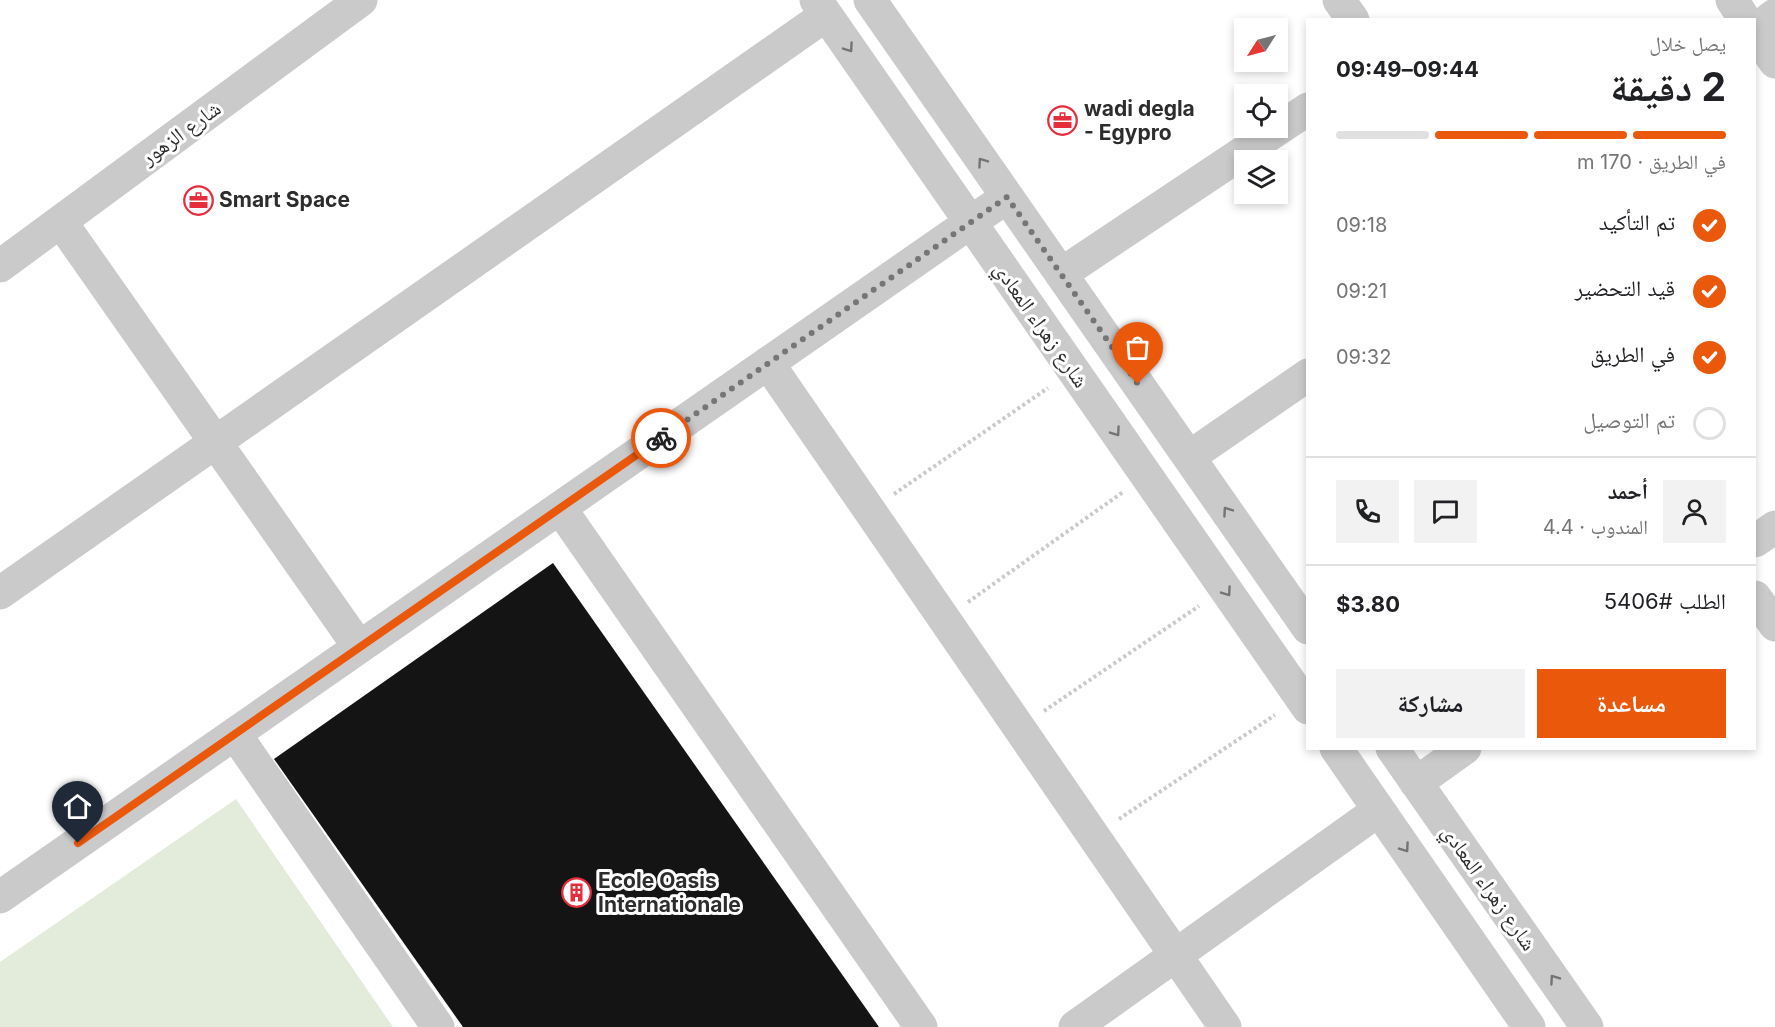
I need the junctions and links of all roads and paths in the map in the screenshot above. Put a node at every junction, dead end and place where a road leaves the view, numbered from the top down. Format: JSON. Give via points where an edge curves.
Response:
{"nodes":[{"id":1,"x":361,"y":0,"type":"edge"},
{"id":2,"x":870,"y":0,"type":"edge"},
{"id":3,"x":1340,"y":0,"type":"edge"},
{"id":4,"x":1732,"y":0,"type":"edge"},
{"id":5,"x":821,"y":7,"type":"edge"},
{"id":6,"x":1775,"y":15,"type":"edge"},
{"id":7,"x":1352,"y":18,"type":"edge"},
{"id":8,"x":1744,"y":18,"type":"edge"},
{"id":9,"x":1756,"y":31,"type":"edge"},
{"id":10,"x":1756,"y":34,"type":"edge"},
{"id":11,"x":1775,"y":62,"type":"edge"},
{"id":12,"x":1306,"y":110,"type":"edge"},
{"id":13,"x":1007,"y":197,"type":"junction"},
{"id":14,"x":61,"y":222,"type":"junction"},
{"id":15,"x":970,"y":222,"type":"junction"},
{"id":16,"x":0,"y":266,"type":"edge"},
{"id":17,"x":1061,"y":274,"type":"junction"},
{"id":18,"x":768,"y":363,"type":"junction"},
{"id":19,"x":1073,"y":370,"type":"junction"},
{"id":20,"x":1306,"y":376,"type":"edge"},
{"id":21,"x":216,"y":442,"type":"junction"},
{"id":22,"x":1189,"y":457,"type":"junction"},
{"id":23,"x":1146,"y":476,"type":"junction"},
{"id":24,"x":560,"y":508,"type":"junction"},
{"id":25,"x":870,"y":511,"type":"junction"},
{"id":26,"x":1775,"y":527,"type":"edge"},
{"id":27,"x":1756,"y":540,"type":"edge"},
{"id":28,"x":1225,"y":588,"type":"junction"},
{"id":29,"x":0,"y":593,"type":"edge"},
{"id":30,"x":1756,"y":598,"type":"edge"},
{"id":31,"x":945,"y":619,"type":"junction"},
{"id":32,"x":1306,"y":625,"type":"edge"},
{"id":33,"x":1775,"y":625,"type":"edge"},
{"id":34,"x":359,"y":647,"type":"junction"},
{"id":35,"x":1304,"y":703,"type":"edge"},
{"id":36,"x":1020,"y":728,"type":"junction"},
{"id":37,"x":235,"y":734,"type":"junction"},
{"id":38,"x":1337,"y":750,"type":"edge"},
{"id":39,"x":1393,"y":750,"type":"edge"},
{"id":40,"x":1462,"y":750,"type":"edge"},
{"id":41,"x":1416,"y":783,"type":"junction"},
{"id":42,"x":1379,"y":810,"type":"junction"},
{"id":43,"x":1094,"y":836,"type":"junction"},
{"id":44,"x":0,"y":897,"type":"edge"},
{"id":45,"x":1176,"y":955,"type":"junction"},
{"id":46,"x":438,"y":1027,"type":"edge"},
{"id":47,"x":921,"y":1027,"type":"edge"},
{"id":48,"x":1075,"y":1027,"type":"edge"},
{"id":49,"x":1225,"y":1027,"type":"edge"},
{"id":50,"x":1529,"y":1027,"type":"edge"},
{"id":51,"x":1587,"y":1027,"type":"edge"}],
"edges":[{"from":1,"to":14,"type":"street","name":"شارع الزهور"},
{"from":13,"to":2,"type":"street","one_way":true},
{"from":3,"to":7,"type":"street"},
{"from":4,"to":8,"type":"street"},
{"from":5,"to":15,"type":"street","name":"شارع زهراء المعادي","one_way":true},
{"from":5,"to":21,"type":"street"},
{"from":6,"to":9,"type":"street"},
{"from":10,"to":11,"type":"street"},
{"from":12,"to":17,"type":"street"},
{"from":13,"to":15,"type":"street"},
{"from":13,"to":17,"type":"street"},
{"from":14,"to":16,"type":"street","name":"شارع الزهور"},
{"from":14,"to":21,"type":"street"},
{"from":15,"to":18,"type":"street"},
{"from":15,"to":19,"type":"street","name":"شارع زهراء المعادي"},
{"from":17,"to":22,"type":"street"},
{"from":18,"to":24,"type":"street"},
{"from":18,"to":25,"type":"street"},
{"from":19,"to":23,"type":"street","name":"شارع زهراء المعادي","one_way":true},
{"from":19,"to":25,"type":"path"},
{"from":20,"to":22,"type":"street"},
{"from":21,"to":29,"type":"street"},
{"from":21,"to":34,"type":"street"},
{"from":32,"to":22,"type":"street","one_way":true},
{"from":23,"to":28,"type":"street","name":"شارع زهراء المعادي"},
{"from":23,"to":31,"type":"path"},
{"from":24,"to":34,"type":"street"},
{"from":24,"to":47,"type":"street"},
{"from":25,"to":31,"type":"street"},
{"from":26,"to":27,"type":"street"},
{"from":28,"to":35,"type":"street","name":"شارع زهراء المعادي","one_way":true},
{"from":28,"to":36,"type":"path"},
{"from":30,"to":33,"type":"street"},
{"from":31,"to":36,"type":"street"},
{"from":34,"to":37,"type":"street"},
{"from":35,"to":43,"type":"path"},
{"from":36,"to":43,"type":"street"},
{"from":37,"to":44,"type":"street"},
{"from":37,"to":46,"type":"street"},
{"from":38,"to":42,"type":"street"},
{"from":39,"to":41,"type":"street","name":"شارع زهراء المعادي"},
{"from":40,"to":41,"type":"street"},
{"from":51,"to":41,"type":"street","name":"شارع زهراء المعادي","one_way":true},
{"from":42,"to":45,"type":"street"},
{"from":42,"to":50,"type":"street","one_way":true},
{"from":43,"to":45,"type":"street"},
{"from":45,"to":48,"type":"street"},
{"from":45,"to":49,"type":"street"}]}
